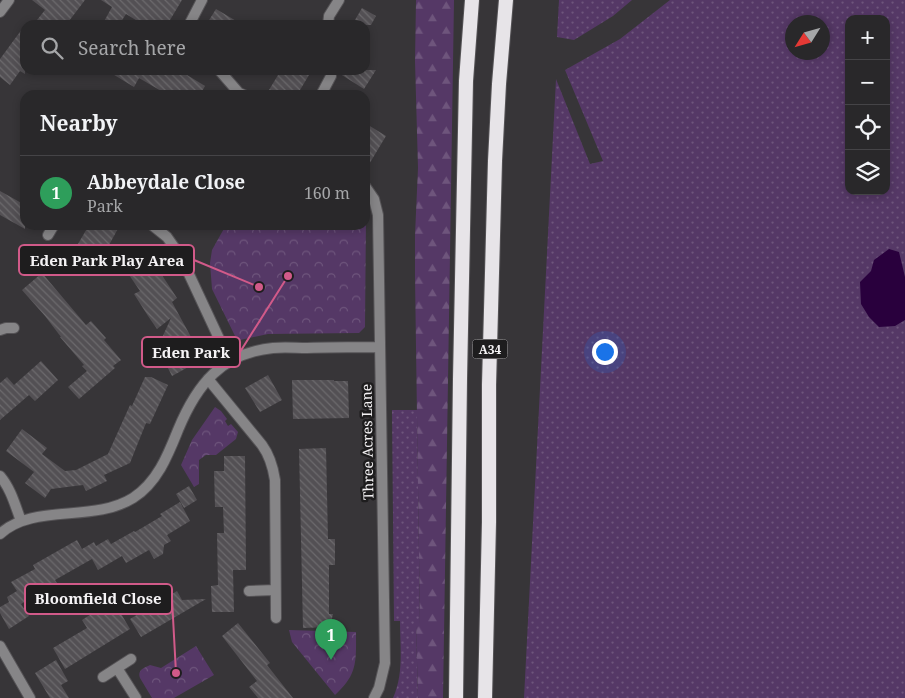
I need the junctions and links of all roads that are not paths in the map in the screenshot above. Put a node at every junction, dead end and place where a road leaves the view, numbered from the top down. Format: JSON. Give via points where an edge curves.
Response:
{"nodes":[{"id":1,"x":9,"y":0,"type":"edge"},
{"id":2,"x":202,"y":0,"type":"edge"},
{"id":3,"x":339,"y":0,"type":"edge"},
{"id":4,"x":472,"y":0,"type":"edge"},
{"id":5,"x":506,"y":0,"type":"edge"},
{"id":6,"x":0,"y":12,"type":"edge"},
{"id":7,"x":191,"y":20,"type":"edge"},
{"id":8,"x":329,"y":20,"type":"edge"},
{"id":9,"x":224,"y":75,"type":"edge"},
{"id":10,"x":331,"y":75,"type":"edge"},
{"id":11,"x":237,"y":90,"type":"edge"},
{"id":12,"x":324,"y":90,"type":"edge"},
{"id":13,"x":370,"y":193,"type":"edge"},
{"id":14,"x":51,"y":230,"type":"edge"},
{"id":15,"x":159,"y":230,"type":"edge"},
{"id":16,"x":48,"y":235,"type":"dead end"},
{"id":17,"x":14,"y":328,"type":"dead end"},
{"id":18,"x":0,"y":330,"type":"edge"},
{"id":19,"x":380,"y":347,"type":"junction"},
{"id":20,"x":230,"y":362,"type":"junction"},
{"id":21,"x":208,"y":379,"type":"junction"},
{"id":22,"x":0,"y":476,"type":"edge"},
{"id":23,"x":21,"y":521,"type":"junction"},
{"id":24,"x":0,"y":534,"type":"edge"},
{"id":25,"x":275,"y":590,"type":"junction"},
{"id":26,"x":250,"y":591,"type":"dead end"},
{"id":27,"x":276,"y":618,"type":"dead end"},
{"id":28,"x":0,"y":646,"type":"edge"},
{"id":29,"x":131,"y":659,"type":"dead end"},
{"id":30,"x":117,"y":668,"type":"junction"},
{"id":31,"x":103,"y":677,"type":"dead end"},
{"id":32,"x":30,"y":698,"type":"edge"},
{"id":33,"x":136,"y":698,"type":"edge"},
{"id":34,"x":374,"y":698,"type":"edge"},
{"id":35,"x":456,"y":698,"type":"edge"},
{"id":36,"x":485,"y":698,"type":"edge"}],
"edges":[{"from":1,"to":6,"type":"street"},
{"from":2,"to":7,"type":"street"},
{"from":3,"to":8,"type":"street"},
{"from":4,"to":35,"type":"highway","number":"A34","via":[[466,100]]},
{"from":5,"to":36,"type":"highway","number":"A34","via":[[495,161]]},
{"from":9,"to":11,"type":"street"},
{"from":10,"to":12,"type":"street"},
{"from":13,"to":19,"type":"street","name":"Three Acres Lane","via":[[378,215]]},
{"from":14,"to":16,"type":"street"},
{"from":15,"to":20,"type":"street","via":[[168,237],[181,257]]},
{"from":17,"to":18,"type":"street"},
{"from":19,"to":20,"type":"street","via":[[274,348],[250,353]]},
{"from":19,"to":34,"type":"street","name":"Three Acres Lane","via":[[385,663]]},
{"from":20,"to":21,"type":"street"},
{"from":21,"to":23,"type":"street","via":[[190,403],[162,466],[143,491],[112,508]]},
{"from":21,"to":25,"type":"street","via":[[271,460],[275,480]]},
{"from":22,"to":23,"type":"street"},
{"from":23,"to":24,"type":"street"},
{"from":25,"to":26,"type":"street"},
{"from":25,"to":27,"type":"street"},
{"from":28,"to":32,"type":"street"},
{"from":29,"to":30,"type":"street"},
{"from":30,"to":31,"type":"street"},
{"from":30,"to":33,"type":"street"}]}
